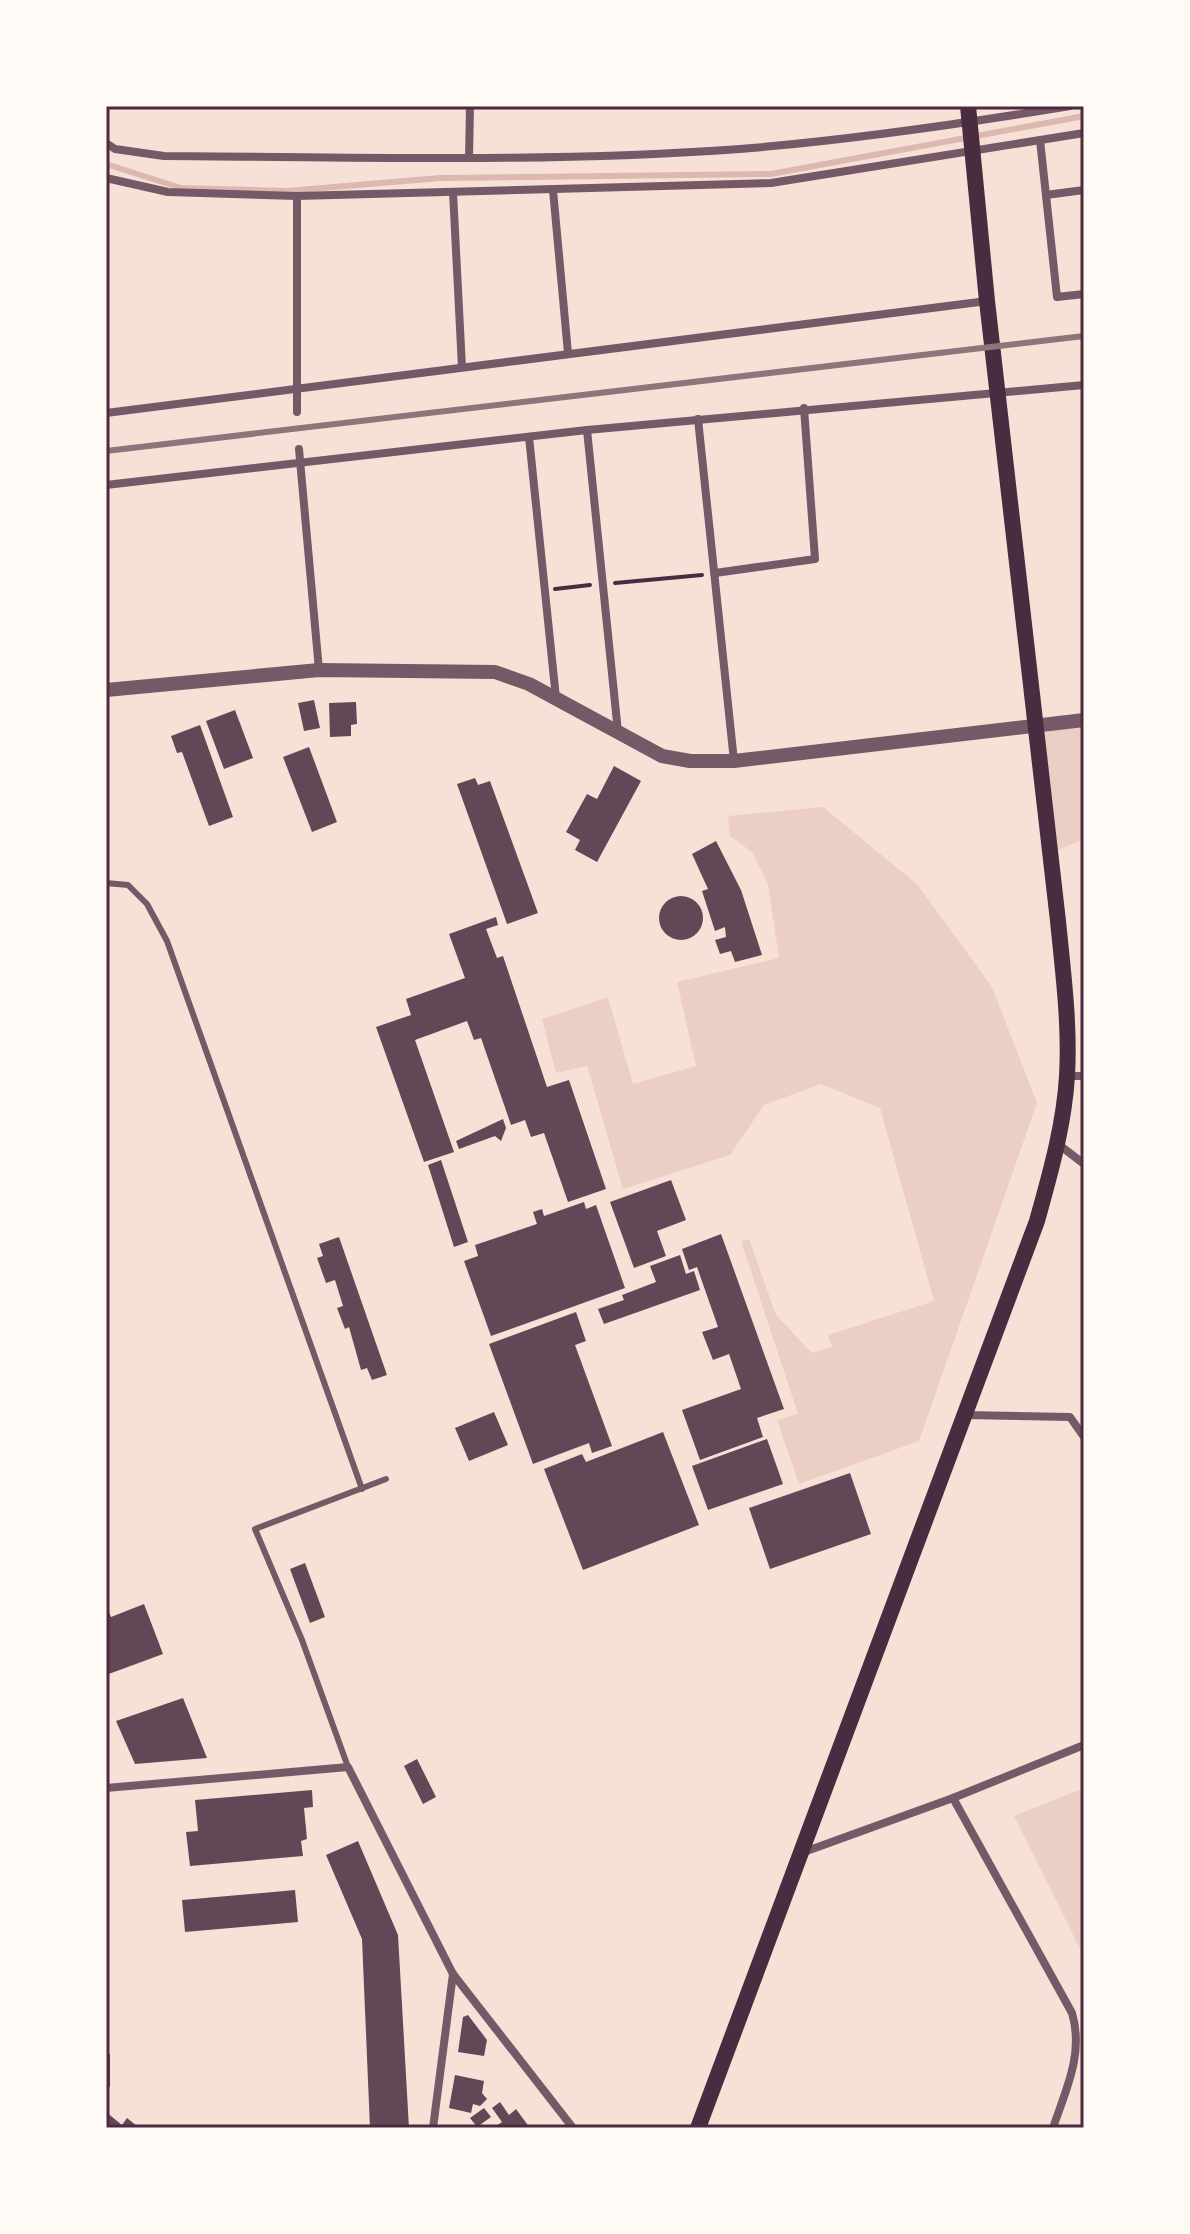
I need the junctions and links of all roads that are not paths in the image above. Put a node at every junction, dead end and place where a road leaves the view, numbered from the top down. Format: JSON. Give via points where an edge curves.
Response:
{"nodes":[{"id":1,"x":470,"y":106,"type":"edge"},
{"id":2,"x":1070,"y":106,"type":"edge"},
{"id":3,"x":969,"y":114,"type":"edge"},
{"id":4,"x":1084,"y":133,"type":"edge"},
{"id":5,"x":1040,"y":140,"type":"junction"},
{"id":6,"x":106,"y":143,"type":"edge"},
{"id":7,"x":972,"y":151,"type":"junction"},
{"id":8,"x":469,"y":158,"type":"junction"},
{"id":9,"x":106,"y":178,"type":"edge"},
{"id":10,"x":553,"y":190,"type":"junction"},
{"id":11,"x":1084,"y":190,"type":"edge"},
{"id":12,"x":453,"y":192,"type":"junction"},
{"id":13,"x":1046,"y":195,"type":"junction"},
{"id":14,"x":297,"y":196,"type":"junction"},
{"id":15,"x":1084,"y":294,"type":"edge"},
{"id":16,"x":987,"y":301,"type":"junction"},
{"id":17,"x":568,"y":353,"type":"junction"},
{"id":18,"x":462,"y":367,"type":"junction"},
{"id":19,"x":1084,"y":385,"type":"edge"},
{"id":20,"x":296,"y":387,"type":"junction"},
{"id":21,"x":997,"y":393,"type":"junction"},
{"id":22,"x":804,"y":408,"type":"junction"},
{"id":23,"x":297,"y":412,"type":"dead end"},
{"id":24,"x":106,"y":413,"type":"edge"},
{"id":25,"x":698,"y":419,"type":"junction"},
{"id":26,"x":587,"y":430,"type":"junction"},
{"id":27,"x":529,"y":437,"type":"junction"},
{"id":28,"x":299,"y":449,"type":"dead end"},
{"id":29,"x":299,"y":465,"type":"junction"},
{"id":30,"x":106,"y":485,"type":"edge"},
{"id":31,"x":715,"y":573,"type":"junction"},
{"id":32,"x":319,"y":670,"type":"junction"},
{"id":33,"x":106,"y":690,"type":"edge"},
{"id":34,"x":556,"y":699,"type":"junction"},
{"id":35,"x":1084,"y":720,"type":"edge"},
{"id":36,"x":1035,"y":724,"type":"junction"},
{"id":37,"x":618,"y":733,"type":"junction"},
{"id":38,"x":734,"y":761,"type":"junction"},
{"id":39,"x":106,"y":883,"type":"edge"},
{"id":40,"x":1076,"y":1076,"type":"edge"},
{"id":41,"x":1058,"y":1144,"type":"junction"},
{"id":42,"x":1084,"y":1164,"type":"edge"},
{"id":43,"x":964,"y":1415,"type":"junction"},
{"id":44,"x":1084,"y":1437,"type":"edge"},
{"id":45,"x":386,"y":1479,"type":"dead end"},
{"id":46,"x":362,"y":1489,"type":"junction"},
{"id":47,"x":1084,"y":1745,"type":"edge"},
{"id":48,"x":348,"y":1767,"type":"junction"},
{"id":49,"x":106,"y":1788,"type":"edge"},
{"id":50,"x":953,"y":1798,"type":"junction"},
{"id":51,"x":799,"y":1853,"type":"junction"},
{"id":52,"x":453,"y":1974,"type":"junction"},
{"id":53,"x":433,"y":2128,"type":"edge"},
{"id":54,"x":573,"y":2128,"type":"edge"},
{"id":55,"x":698,"y":2128,"type":"edge"},
{"id":56,"x":1053,"y":2128,"type":"edge"}],
"edges":[{"from":1,"to":8,"type":"street"},
{"from":2,"to":3,"type":"street"},
{"from":3,"to":7,"type":"main road"},
{"from":3,"to":8,"type":"street","via":[[739,149]]},
{"from":4,"to":5,"type":"street"},
{"from":5,"to":7,"type":"street"},
{"from":5,"to":13,"type":"street"},
{"from":6,"to":8,"type":"street","via":[[164,156]]},
{"from":7,"to":10,"type":"street","via":[[771,183]]},
{"from":7,"to":16,"type":"main road"},
{"from":9,"to":14,"type":"street","via":[[168,192]]},
{"from":10,"to":12,"type":"street"},
{"from":10,"to":17,"type":"street"},
{"from":11,"to":13,"type":"street"},
{"from":12,"to":14,"type":"street"},
{"from":12,"to":18,"type":"street"},
{"from":13,"to":15,"type":"street","via":[[1057,297]]},
{"from":14,"to":20,"type":"street"},
{"from":16,"to":17,"type":"street"},
{"from":16,"to":21,"type":"main road"},
{"from":17,"to":18,"type":"street"},
{"from":18,"to":20,"type":"street"},
{"from":19,"to":21,"type":"street"},
{"from":20,"to":23,"type":"street"},
{"from":20,"to":24,"type":"street"},
{"from":21,"to":22,"type":"street"},
{"from":21,"to":36,"type":"main road"},
{"from":22,"to":25,"type":"street"},
{"from":22,"to":31,"type":"street","via":[[815,559]]},
{"from":25,"to":26,"type":"street"},
{"from":25,"to":31,"type":"street"},
{"from":26,"to":27,"type":"street"},
{"from":26,"to":37,"type":"street"},
{"from":27,"to":29,"type":"street"},
{"from":27,"to":34,"type":"street"},
{"from":28,"to":29,"type":"street"},
{"from":29,"to":30,"type":"street"},
{"from":29,"to":32,"type":"street"},
{"from":31,"to":38,"type":"street"},
{"from":32,"to":33,"type":"street"},
{"from":32,"to":34,"type":"street","via":[[495,672]]},
{"from":34,"to":37,"type":"street"},
{"from":35,"to":36,"type":"street"},
{"from":36,"to":38,"type":"street"},
{"from":36,"to":40,"type":"main road"},
{"from":37,"to":38,"type":"street","via":[[662,756]]},
{"from":39,"to":46,"type":"lane","via":[[128,885],[147,904],[167,941]]},
{"from":40,"to":41,"type":"main road"},
{"from":41,"to":42,"type":"street"},
{"from":41,"to":43,"type":"main road","via":[[1037,1221]]},
{"from":43,"to":44,"type":"street","via":[[1070,1417]]},
{"from":43,"to":51,"type":"main road"},
{"from":45,"to":46,"type":"lane"},
{"from":46,"to":48,"type":"lane","via":[[255,1529]]},
{"from":47,"to":50,"type":"street"},
{"from":48,"to":49,"type":"street"},
{"from":48,"to":52,"type":"street"},
{"from":50,"to":51,"type":"street"},
{"from":50,"to":56,"type":"street","via":[[1072,2013],[1078,2052]]},
{"from":51,"to":55,"type":"main road"},
{"from":52,"to":53,"type":"street"},
{"from":52,"to":54,"type":"street"}]}
